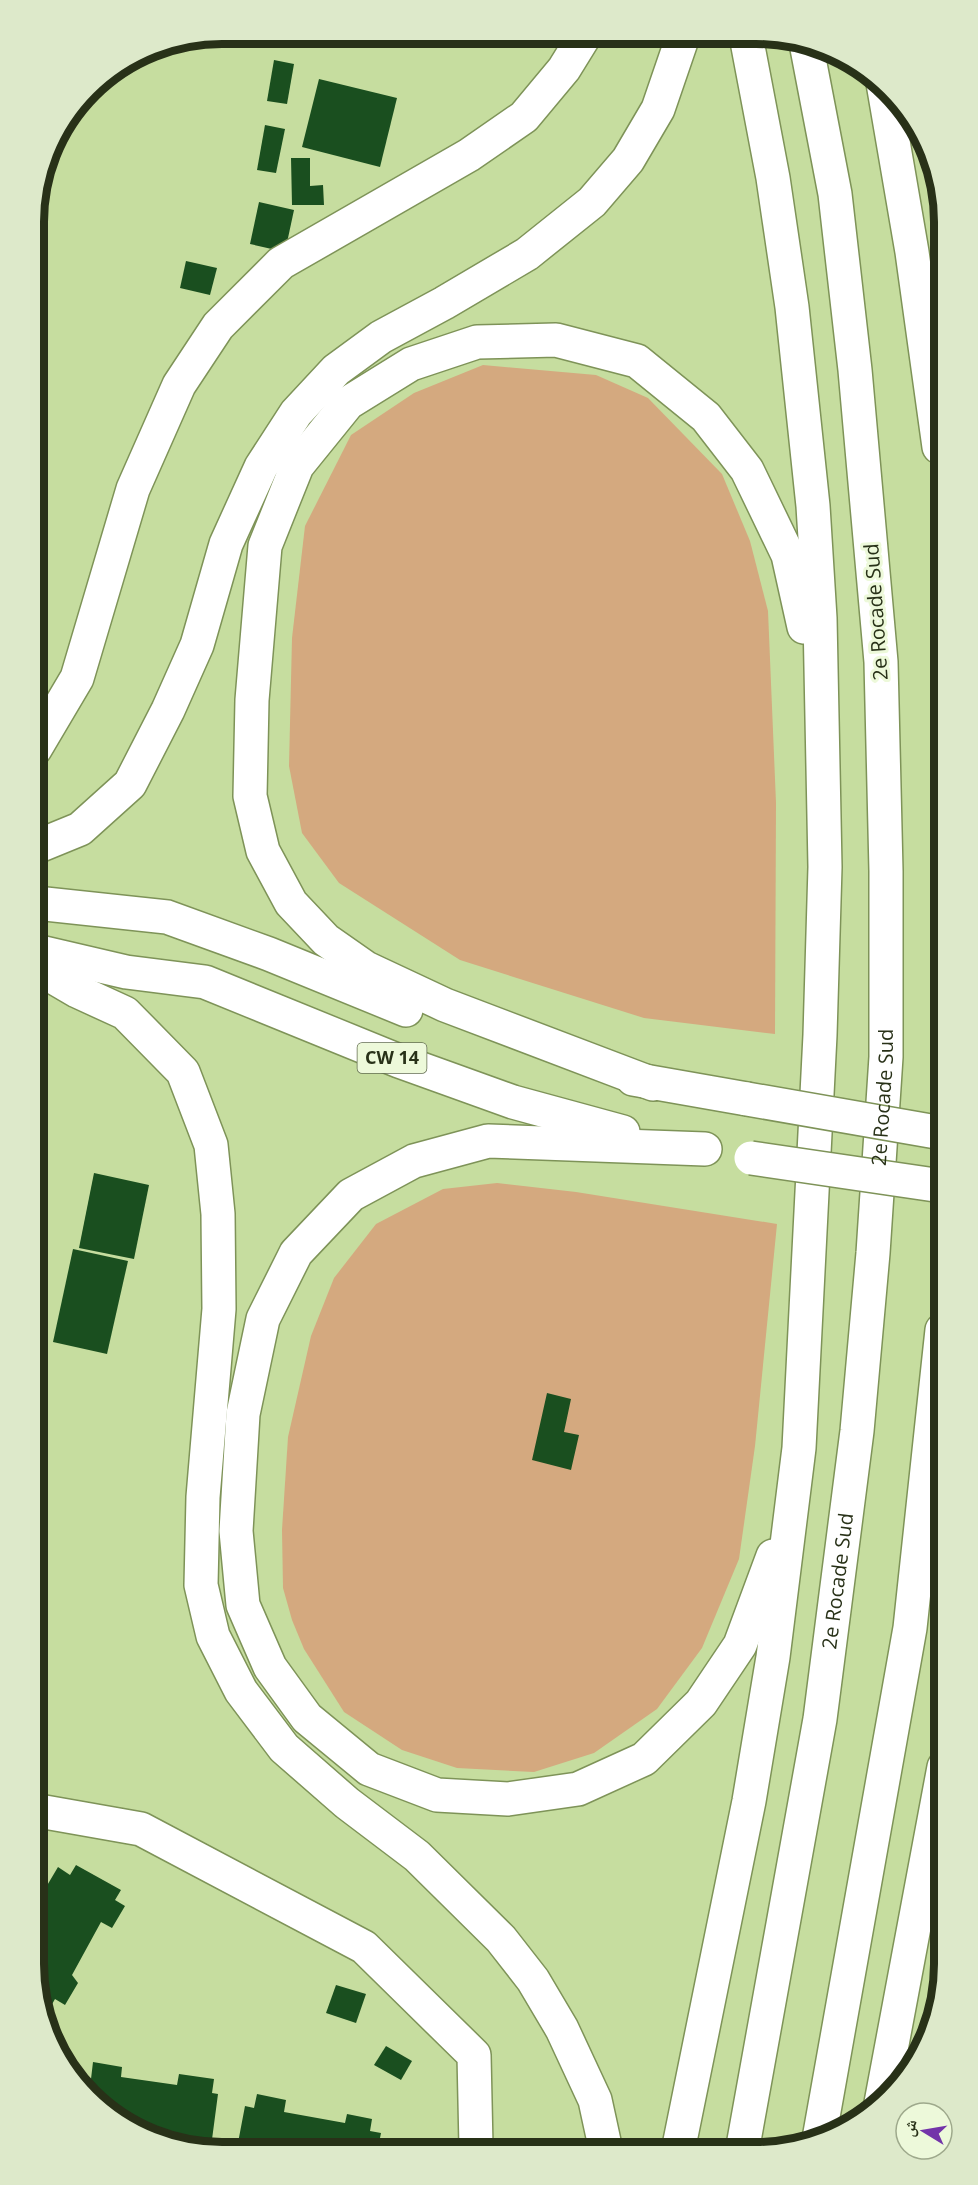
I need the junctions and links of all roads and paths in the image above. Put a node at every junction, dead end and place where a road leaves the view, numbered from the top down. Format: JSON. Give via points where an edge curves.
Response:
{"nodes":[{"id":1,"x":579,"y":44,"type":"edge"},
{"id":2,"x":680,"y":44,"type":"edge"},
{"id":3,"x":748,"y":44,"type":"edge"},
{"id":4,"x":808,"y":51,"type":"edge"},
{"id":5,"x":887,"y":101,"type":"edge"},
{"id":6,"x":934,"y":411,"type":"edge"},
{"id":7,"x":44,"y":734,"type":"edge"},
{"id":8,"x":44,"y":845,"type":"edge"},
{"id":9,"x":44,"y":904,"type":"edge"},
{"id":10,"x":44,"y":953,"type":"edge"},
{"id":11,"x":44,"y":972,"type":"edge"},
{"id":12,"x":822,"y":972,"type":"junction"},
{"id":13,"x":653,"y":1084,"type":"junction"},
{"id":14,"x":934,"y":1131,"type":"edge"},
{"id":15,"x":705,"y":1149,"type":"junction"},
{"id":16,"x":934,"y":1185,"type":"edge"},
{"id":17,"x":934,"y":1404,"type":"edge"},
{"id":18,"x":792,"y":1503,"type":"junction"},
{"id":19,"x":44,"y":1812,"type":"edge"},
{"id":20,"x":934,"y":1820,"type":"edge"},
{"id":21,"x":884,"y":2087,"type":"edge"},
{"id":22,"x":821,"y":2129,"type":"edge"},
{"id":23,"x":476,"y":2142,"type":"edge"},
{"id":24,"x":604,"y":2142,"type":"edge"},
{"id":25,"x":680,"y":2142,"type":"edge"},
{"id":26,"x":744,"y":2142,"type":"edge"}],
"edges":[{"from":1,"to":7,"type":"main road","via":[[524,117],[469,155],[281,263],[218,326],[179,385],[133,489],[77,678]]},
{"from":2,"to":8,"type":"main road","via":[[658,109],[628,160],[592,202],[527,254],[381,337],[336,370],[296,413],[261,467],[226,544],[197,645],[130,784],[80,829]]},
{"from":3,"to":12,"type":"main road","via":[[792,307],[813,506],[820,618],[825,867]]},
{"from":4,"to":26,"type":"main road","name":"2e Rocade Sud","via":[[835,194],[881,662],[886,1057],[857,1431],[822,1707]]},
{"from":5,"to":6,"type":"main road"},
{"from":9,"to":13,"type":"main road","number":"CW 14","via":[[167,917],[461,1032]]},
{"from":10,"to":15,"type":"main road","number":"CW 14","via":[[126,972],[205,982],[513,1102],[604,1128]]},
{"from":11,"to":24,"type":"main road","via":[[125,1013],[183,1072],[211,1145],[218,1214],[219,1309],[203,1497],[201,1585],[213,1636],[241,1691],[284,1748],[417,1856],[501,1939],[533,1980],[562,2029],[595,2100]]},
{"from":12,"to":13,"type":"main road","via":[[804,622],[788,555],[747,470],[706,417],[637,361],[556,340],[477,342],[411,364],[348,403],[297,466],[265,546],[252,700],[250,796],[263,851],[291,903],[326,940],[366,968],[445,1005]]},
{"from":12,"to":18,"type":"main road","via":[[799,1448]]},
{"from":13,"to":14,"type":"main road","number":"CW 14","bridge":true},
{"from":15,"to":16,"type":"main road","number":"CW 14","bridge":true},
{"from":15,"to":18,"type":"main road","via":[[488,1141],[414,1161],[351,1194],[296,1253],[262,1319],[243,1414],[236,1531],[243,1605],[270,1667],[307,1718],[369,1769],[437,1795],[508,1799],[578,1789],[644,1759],[701,1703],[740,1645]]},
{"from":17,"to":22,"type":"main road","via":[[910,1628]]},
{"from":18,"to":25,"type":"main road","via":[[773,1657],[749,1800]]},
{"from":19,"to":23,"type":"main road","via":[[141,1829],[364,1947],[474,2055]]},
{"from":20,"to":21,"type":"main road"}]}
